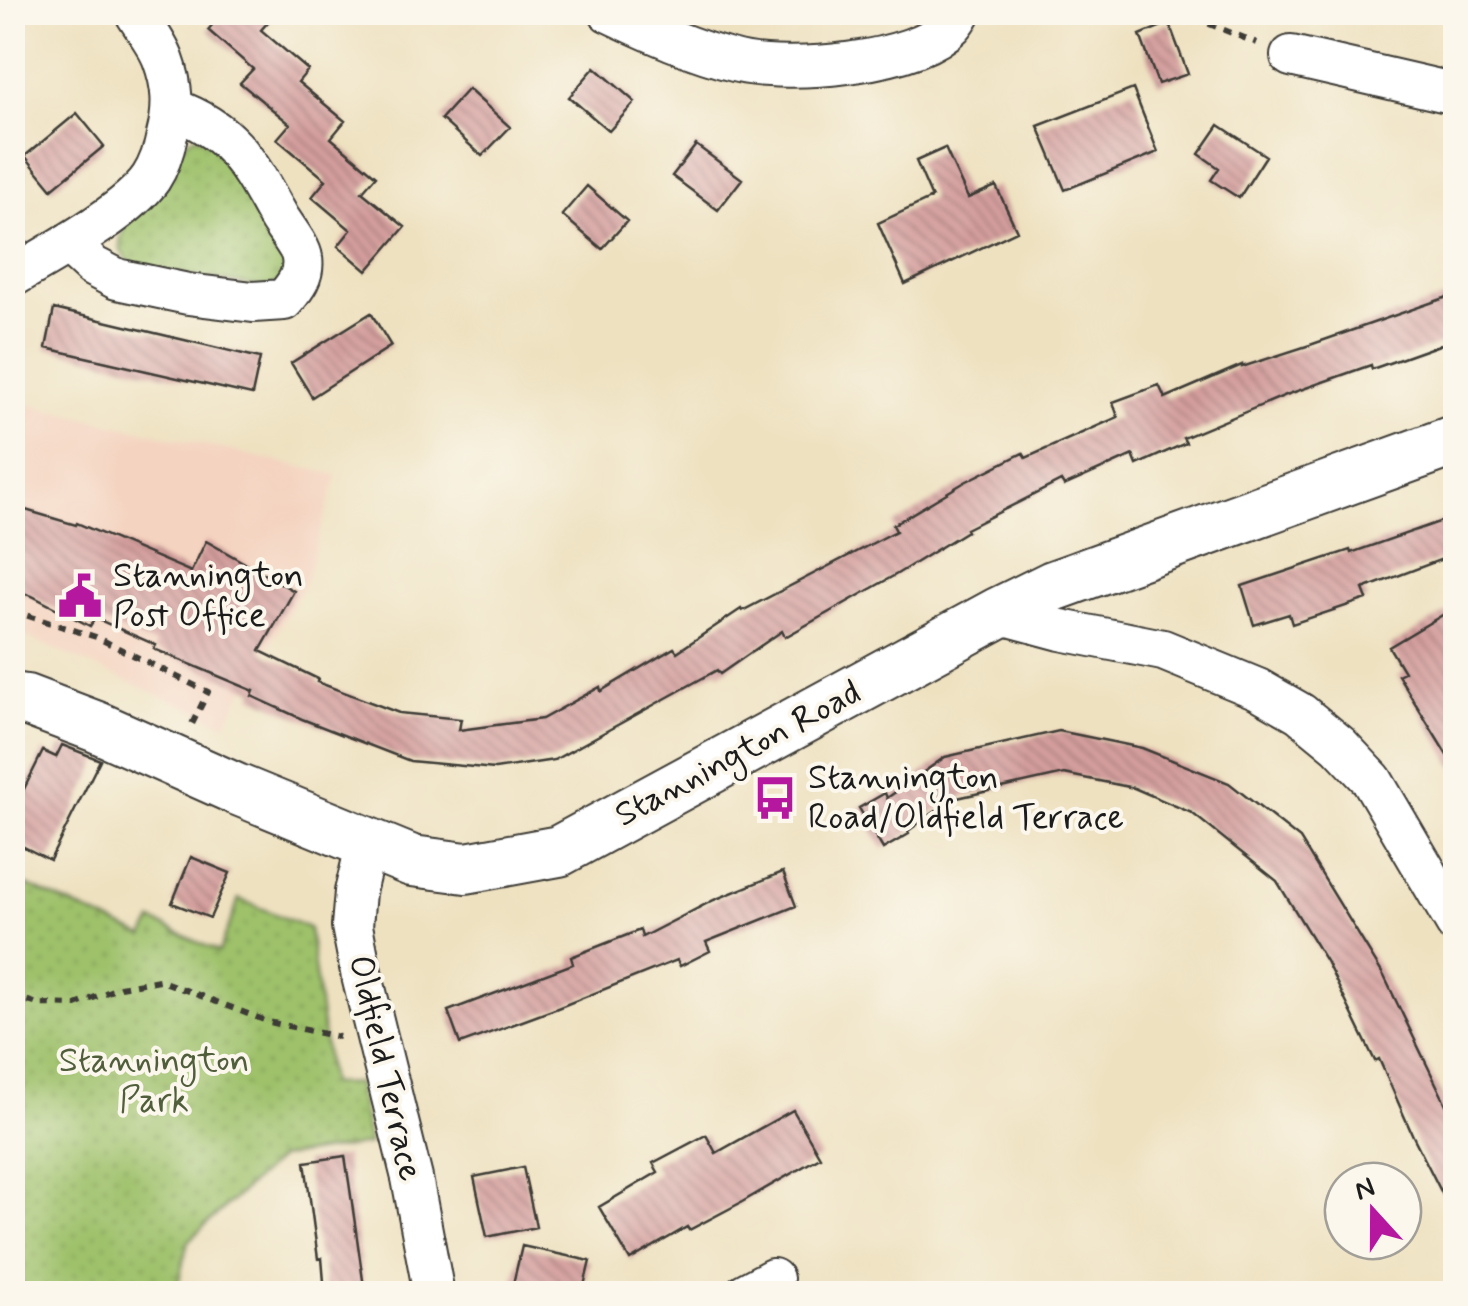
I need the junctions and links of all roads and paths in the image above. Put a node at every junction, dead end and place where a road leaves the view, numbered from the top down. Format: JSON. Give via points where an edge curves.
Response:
{"nodes":[{"id":1,"x":135,"y":12,"type":"edge"},
{"id":2,"x":609,"y":12,"type":"edge"},
{"id":3,"x":1180,"y":12,"type":"edge"},
{"id":4,"x":956,"y":20,"type":"edge"},
{"id":5,"x":1291,"y":56,"type":"joint"},
{"id":6,"x":1456,"y":94,"type":"edge"},
{"id":7,"x":174,"y":109,"type":"junction"},
{"id":8,"x":68,"y":244,"type":"junction"},
{"id":9,"x":12,"y":277,"type":"edge"},
{"id":10,"x":1456,"y":440,"type":"edge"},
{"id":11,"x":12,"y":611,"type":"edge"},
{"id":12,"x":998,"y":613,"type":"junction"},
{"id":13,"x":12,"y":698,"type":"edge"},
{"id":14,"x":174,"y":760,"type":"junction"},
{"id":15,"x":367,"y":843,"type":"junction"},
{"id":16,"x":1456,"y":922,"type":"edge"},
{"id":17,"x":12,"y":996,"type":"edge"},
{"id":18,"x":380,"y":1043,"type":"junction"},
{"id":19,"x":434,"y":1294,"type":"edge"}],
"edges":[{"from":1,"to":7,"type":"street","via":[[162,55]]},
{"from":2,"to":4,"type":"street","via":[[742,63],[796,66],[884,58]]},
{"from":3,"to":5,"type":"path"},
{"from":5,"to":6,"type":"street"},
{"from":7,"to":8,"type":"street","via":[[162,160],[149,182]]},
{"from":7,"to":8,"type":"street","via":[[222,134],[246,161],[302,257],[300,281],[284,300],[188,294],[117,279]]},
{"from":8,"to":9,"type":"street"},
{"from":10,"to":12,"type":"main road","name":"Stannington Road","via":[[1083,574]]},
{"from":11,"to":14,"type":"path","via":[[96,638],[208,692]]},
{"from":12,"to":15,"type":"main road","name":"Stannington Road","via":[[560,851],[466,868],[412,861]]},
{"from":12,"to":16,"type":"street","via":[[1162,650],[1300,712],[1372,780]]},
{"from":13,"to":14,"type":"main road","name":"Stannington Road"},
{"from":14,"to":15,"type":"main road","name":"Stannington Road"},
{"from":15,"to":18,"type":"street","name":"Oldfield Terrace","via":[[352,926]]},
{"from":17,"to":18,"type":"path","via":[[76,1005],[158,980],[269,1022]]},
{"from":18,"to":19,"type":"street","name":"Oldfield Terrace"}]}
